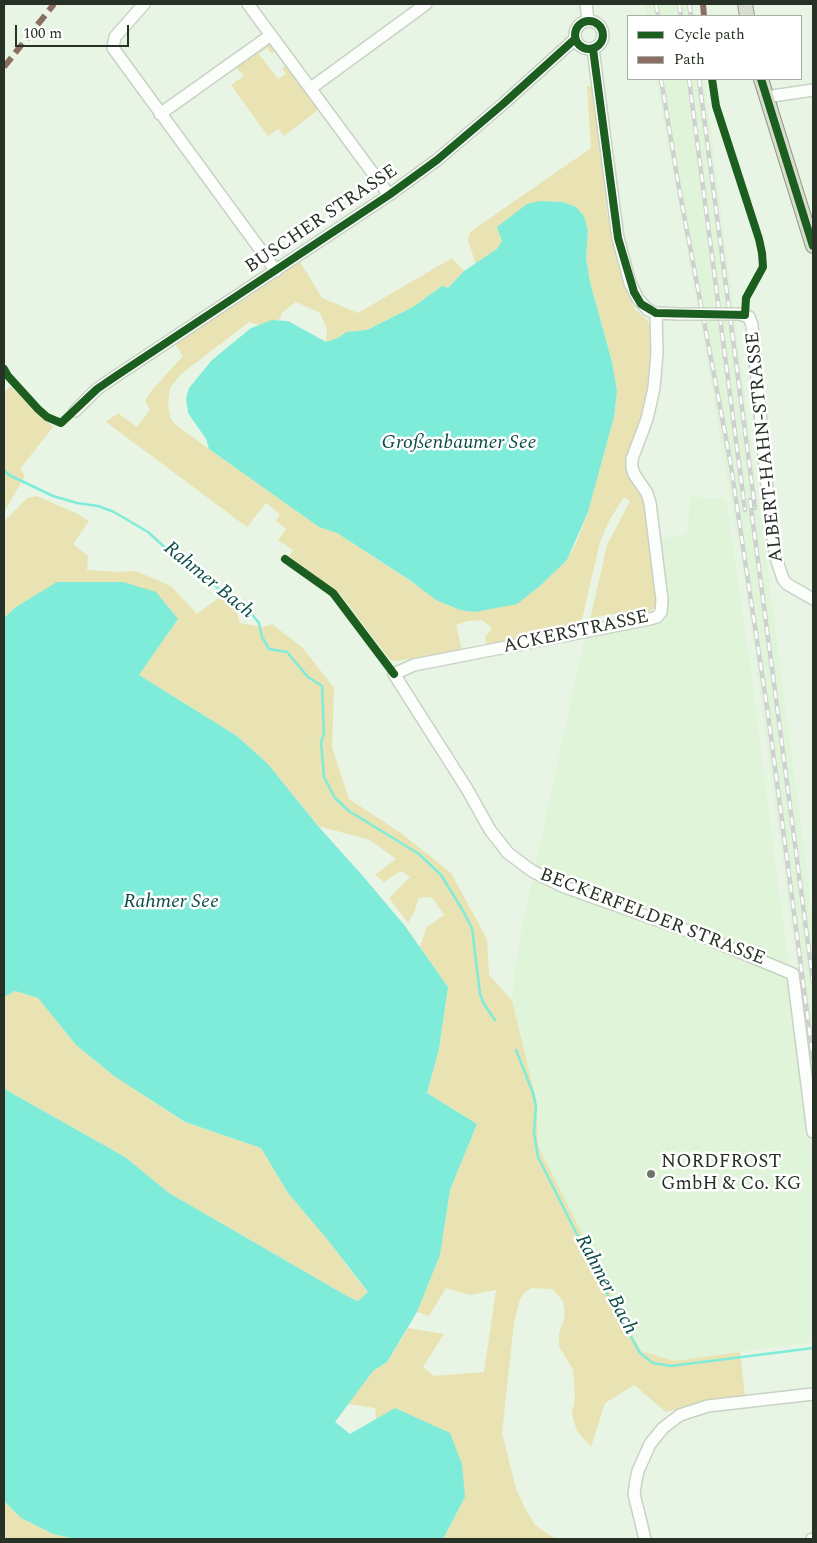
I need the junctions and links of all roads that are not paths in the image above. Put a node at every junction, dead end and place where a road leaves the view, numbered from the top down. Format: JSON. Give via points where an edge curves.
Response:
{"nodes":[{"id":1,"x":144,"y":4,"type":"edge"},
{"id":2,"x":248,"y":4,"type":"edge"},
{"id":3,"x":426,"y":4,"type":"edge"},
{"id":4,"x":586,"y":4,"type":"edge"},
{"id":5,"x":588,"y":21,"type":"junction"},
{"id":6,"x":271,"y":34,"type":"junction"},
{"id":7,"x":575,"y":39,"type":"junction"},
{"id":8,"x":593,"y":49,"type":"junction"},
{"id":9,"x":761,"y":80,"type":"edge"},
{"id":10,"x":311,"y":88,"type":"junction"},
{"id":11,"x":813,"y":90,"type":"edge"},
{"id":12,"x":766,"y":97,"type":"junction"},
{"id":13,"x":160,"y":114,"type":"junction"},
{"id":14,"x":388,"y":195,"type":"junction"},
{"id":15,"x":813,"y":246,"type":"edge"},
{"id":16,"x":276,"y":271,"type":"junction"},
{"id":17,"x":656,"y":313,"type":"junction"},
{"id":18,"x":75,"y":411,"type":"dead end"},
{"id":19,"x":790,"y":586,"type":"junction"},
{"id":20,"x":813,"y":592,"type":"edge"},
{"id":21,"x":813,"y":599,"type":"edge"},
{"id":22,"x":394,"y":674,"type":"joint"},
{"id":23,"x":813,"y":1132,"type":"edge"},
{"id":24,"x":813,"y":1394,"type":"edge"},
{"id":25,"x":645,"y":1539,"type":"edge"}],
"edges":[{"from":1,"to":13,"type":"street","via":[[112,44]]},
{"from":2,"to":6,"type":"street"},
{"from":3,"to":10,"type":"street"},
{"from":4,"to":5,"type":"street"},
{"from":5,"to":7,"type":"street","via":[[577,27]]},
{"from":5,"to":8,"type":"street","via":[[598,24],[603,32],[601,42]]},
{"from":6,"to":10,"type":"street"},
{"from":6,"to":13,"type":"street"},
{"from":7,"to":8,"type":"street","via":[[583,48]]},
{"from":7,"to":14,"type":"street","name":"BUSCHER STRASSE","via":[[438,160]]},
{"from":8,"to":17,"type":"street","via":[[618,238],[634,292],[641,304]]},
{"from":9,"to":12,"type":"main road"},
{"from":10,"to":14,"type":"street"},
{"from":11,"to":12,"type":"street"},
{"from":12,"to":15,"type":"main road"},
{"from":13,"to":16,"type":"street"},
{"from":14,"to":16,"type":"street","name":"BUSCHER STRASSE"},
{"from":16,"to":18,"type":"street","name":"BUSCHER STRASSE","via":[[116,376]]},
{"from":17,"to":19,"type":"street","name":"ALBERT-HAHN-STRASSE","bridge":true,"via":[[740,314],[749,317],[770,520],[780,572]]},
{"from":17,"to":22,"type":"street","name":"ACKERSTRASSE","via":[[654,388],[632,467],[650,503],[662,600],[660,612],[650,619],[414,665]]},
{"from":19,"to":20,"type":"street","name":"ALBERT-HAHN-STRASSE"},
{"from":19,"to":21,"type":"street","name":"ALBERT-HAHN-STRASSE"},
{"from":22,"to":23,"type":"street","name":"BECKERFELDER STRASSE","via":[[490,830],[508,852],[532,871],[562,886],[699,935],[792,974]]},
{"from":24,"to":25,"type":"street","via":[[708,1406],[680,1415],[663,1428],[650,1444],[636,1480],[634,1494]]}]}
